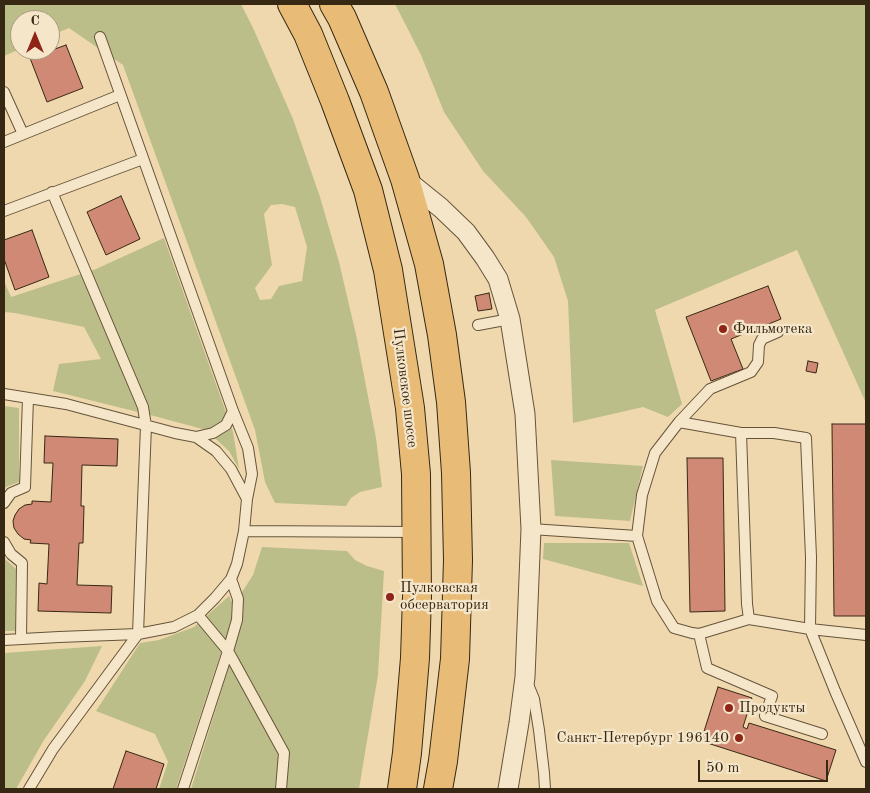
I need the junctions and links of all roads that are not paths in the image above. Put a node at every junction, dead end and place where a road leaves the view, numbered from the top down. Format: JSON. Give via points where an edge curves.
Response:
{"nodes":[{"id":1,"x":292,"y":4,"type":"edge"},
{"id":2,"x":334,"y":4,"type":"edge"},
{"id":3,"x":100,"y":37,"type":"dead end"},
{"id":4,"x":4,"y":92,"type":"edge"},
{"id":5,"x":120,"y":95,"type":"junction"},
{"id":6,"x":23,"y":134,"type":"junction"},
{"id":7,"x":4,"y":142,"type":"edge"},
{"id":8,"x":143,"y":159,"type":"junction"},
{"id":9,"x":405,"y":179,"type":"junction"},
{"id":10,"x":52,"y":192,"type":"junction"},
{"id":11,"x":4,"y":211,"type":"edge"},
{"id":12,"x":510,"y":319,"type":"junction"},
{"id":13,"x":478,"y":326,"type":"dead end"},
{"id":14,"x":778,"y":332,"type":"dead end"},
{"id":15,"x":4,"y":394,"type":"edge"},
{"id":16,"x":28,"y":398,"type":"junction"},
{"id":17,"x":233,"y":411,"type":"junction"},
{"id":18,"x":679,"y":422,"type":"junction"},
{"id":19,"x":146,"y":426,"type":"junction"},
{"id":20,"x":741,"y":433,"type":"junction"},
{"id":21,"x":196,"y":437,"type":"junction"},
{"id":22,"x":247,"y":499,"type":"junction"},
{"id":23,"x":4,"y":503,"type":"edge"},
{"id":24,"x":531,"y":530,"type":"junction"},
{"id":25,"x":244,"y":531,"type":"junction"},
{"id":26,"x":416,"y":532,"type":"junction"},
{"id":27,"x":637,"y":536,"type":"junction"},
{"id":28,"x":4,"y":542,"type":"edge"},
{"id":29,"x":231,"y":579,"type":"junction"},
{"id":30,"x":198,"y":615,"type":"junction"},
{"id":31,"x":749,"y":619,"type":"junction"},
{"id":32,"x":810,"y":629,"type":"junction"},
{"id":33,"x":138,"y":634,"type":"junction"},
{"id":34,"x":699,"y":634,"type":"junction"},
{"id":35,"x":866,"y":635,"type":"edge"},
{"id":36,"x":21,"y":639,"type":"junction"},
{"id":37,"x":4,"y":640,"type":"edge"},
{"id":38,"x":228,"y":651,"type":"junction"},
{"id":39,"x":525,"y":677,"type":"junction"},
{"id":40,"x":822,"y":734,"type":"dead end"},
{"id":41,"x":866,"y":762,"type":"edge"},
{"id":42,"x":29,"y":789,"type":"edge"},
{"id":43,"x":183,"y":789,"type":"edge"},
{"id":44,"x":281,"y":789,"type":"edge"},
{"id":45,"x":402,"y":789,"type":"edge"},
{"id":46,"x":438,"y":789,"type":"edge"},
{"id":47,"x":508,"y":789,"type":"edge"},
{"id":48,"x":545,"y":789,"type":"edge"}],
"edges":[{"from":1,"to":26,"type":"highway","name":"Пулковское шоссе","via":[[312,42],[368,190],[388,270],[410,408],[416,474]]},
{"from":2,"to":9,"type":"highway","via":[[374,92]]},
{"from":3,"to":5,"type":"lane"},
{"from":4,"to":6,"type":"lane"},
{"from":5,"to":6,"type":"lane"},
{"from":5,"to":8,"type":"lane"},
{"from":6,"to":7,"type":"lane"},
{"from":8,"to":10,"type":"lane"},
{"from":8,"to":17,"type":"lane"},
{"from":9,"to":12,"type":"street","via":[[466,232],[498,279]]},
{"from":9,"to":46,"type":"highway","via":[[429,264],[440,326],[451,402],[456,473],[455,659]]},
{"from":10,"to":11,"type":"lane"},
{"from":10,"to":19,"type":"lane","via":[[143,406]]},
{"from":12,"to":13,"type":"lane"},
{"from":12,"to":24,"type":"street","via":[[525,414]]},
{"from":14,"to":18,"type":"lane","via":[[762,339],[758,362],[751,372],[710,389]]},
{"from":15,"to":16,"type":"lane"},
{"from":16,"to":19,"type":"lane","via":[[66,404]]},
{"from":16,"to":23,"type":"lane","via":[[25,487],[11,493]]},
{"from":17,"to":21,"type":"lane","via":[[226,424],[213,433]]},
{"from":17,"to":22,"type":"lane","via":[[248,448],[252,474]]},
{"from":18,"to":20,"type":"lane"},
{"from":18,"to":27,"type":"lane","via":[[655,453],[642,496]]},
{"from":19,"to":21,"type":"lane"},
{"from":19,"to":33,"type":"lane"},
{"from":20,"to":31,"type":"lane"},
{"from":20,"to":32,"type":"lane","via":[[774,433],[806,438],[811,557]]},
{"from":21,"to":22,"type":"lane","via":[[216,451],[231,469]]},
{"from":22,"to":25,"type":"lane"},
{"from":24,"to":27,"type":"lane"},
{"from":24,"to":39,"type":"street"},
{"from":25,"to":26,"type":"lane"},
{"from":25,"to":29,"type":"lane"},
{"from":26,"to":45,"type":"highway","name":"Пулковское шоссе","via":[[415,658]]},
{"from":27,"to":34,"type":"lane","via":[[658,601],[674,628]]},
{"from":28,"to":36,"type":"lane","via":[[10,554],[22,563]]},
{"from":29,"to":30,"type":"lane"},
{"from":29,"to":38,"type":"lane","via":[[238,599],[237,620]]},
{"from":30,"to":33,"type":"lane","via":[[174,626]]},
{"from":30,"to":38,"type":"lane"},
{"from":31,"to":32,"type":"lane"},
{"from":31,"to":34,"type":"lane"},
{"from":32,"to":35,"type":"lane"},
{"from":32,"to":41,"type":"lane"},
{"from":33,"to":36,"type":"lane"},
{"from":33,"to":42,"type":"lane","via":[[53,749]]},
{"from":34,"to":40,"type":"lane","via":[[707,668],[772,696],[765,716]]},
{"from":36,"to":37,"type":"lane"},
{"from":38,"to":43,"type":"lane"},
{"from":38,"to":44,"type":"lane","via":[[284,753]]},
{"from":39,"to":47,"type":"street"},
{"from":39,"to":48,"type":"lane","via":[[540,730]]}]}
